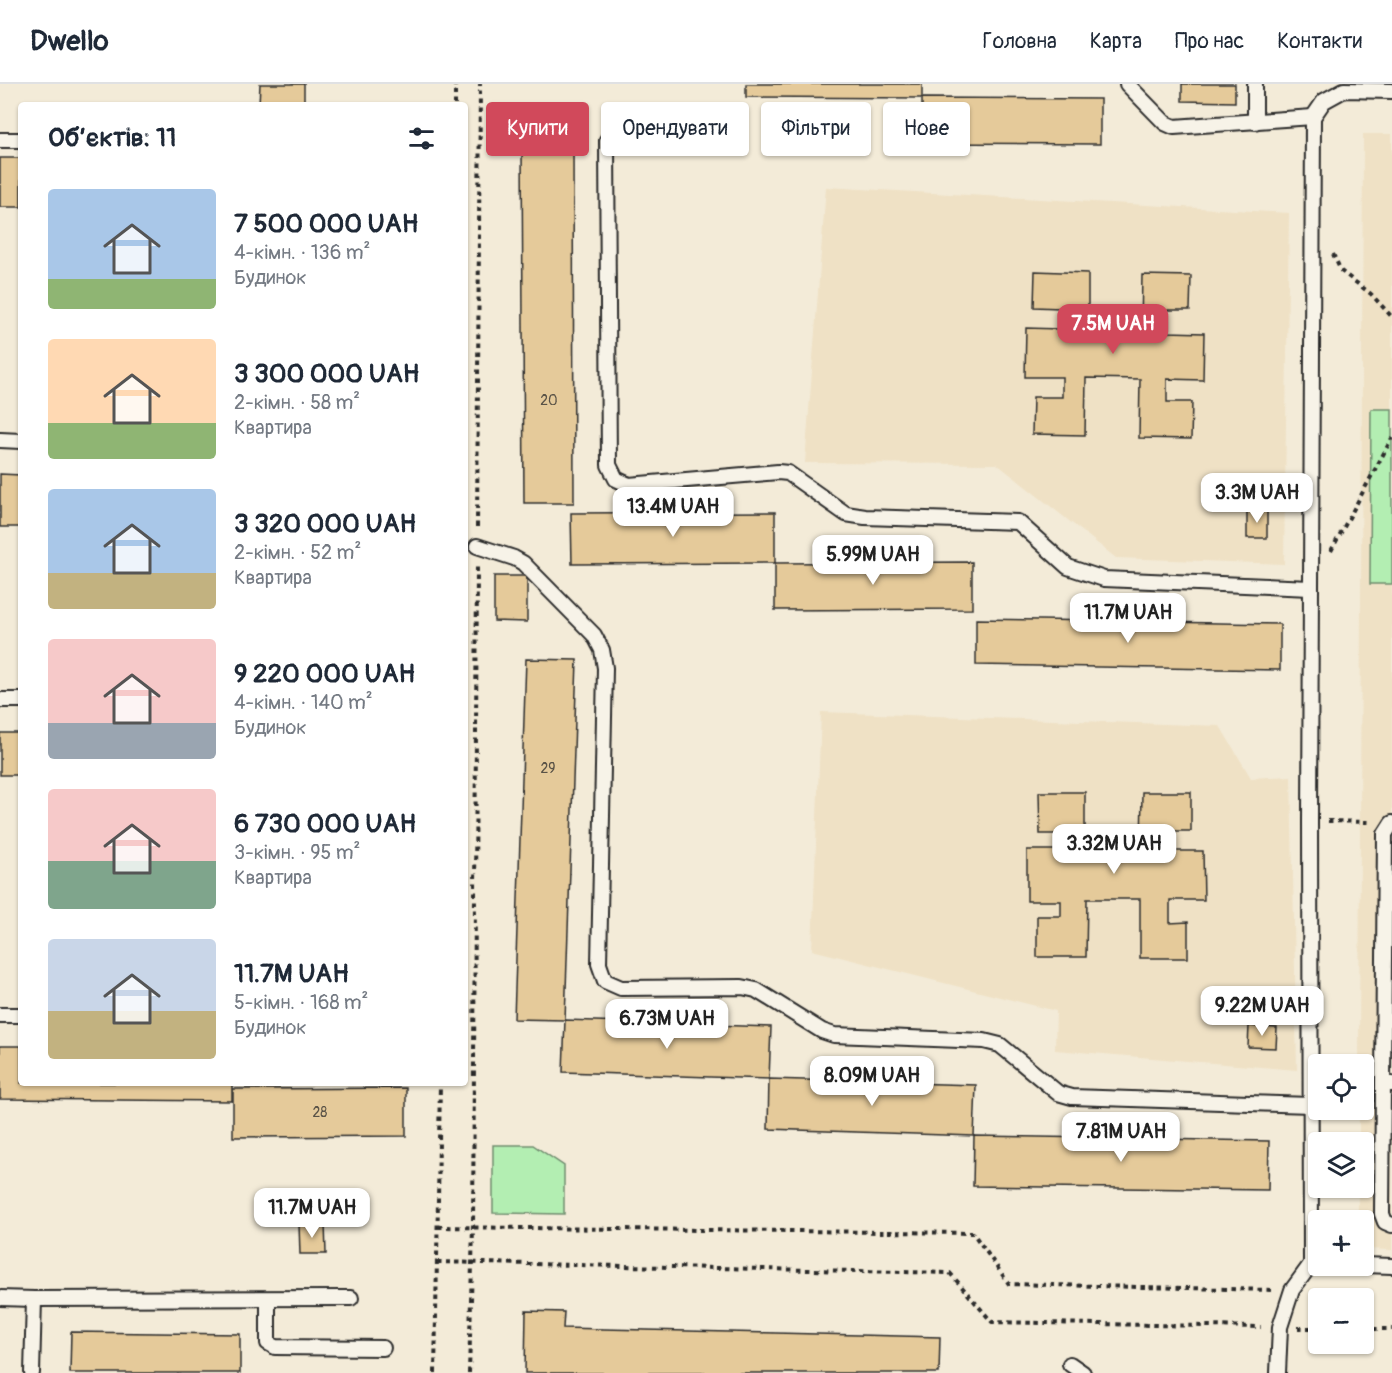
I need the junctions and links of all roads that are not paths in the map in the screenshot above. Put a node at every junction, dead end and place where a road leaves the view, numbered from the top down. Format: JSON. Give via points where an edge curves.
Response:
{"nodes":[{"id":1,"x":1127,"y":84,"type":"edge"},
{"id":2,"x":1255,"y":84,"type":"edge"},
{"id":3,"x":1392,"y":91,"type":"edge"},
{"id":4,"x":1313,"y":117,"type":"junction"},
{"id":5,"x":1255,"y":122,"type":"junction"},
{"id":6,"x":0,"y":140,"type":"edge"},
{"id":7,"x":18,"y":140,"type":"edge"},
{"id":8,"x":607,"y":156,"type":"edge"},
{"id":9,"x":0,"y":440,"type":"edge"},
{"id":10,"x":18,"y":441,"type":"edge"},
{"id":11,"x":477,"y":546,"type":"road end"},
{"id":12,"x":1311,"y":588,"type":"junction"},
{"id":13,"x":0,"y":700,"type":"edge"},
{"id":14,"x":18,"y":700,"type":"edge"},
{"id":15,"x":1391,"y":823,"type":"edge"},
{"id":16,"x":0,"y":1015,"type":"edge"},
{"id":17,"x":18,"y":1015,"type":"edge"},
{"id":18,"x":1311,"y":1054,"type":"edge"},
{"id":19,"x":1388,"y":1084,"type":"edge"},
{"id":20,"x":1308,"y":1105,"type":"edge"},
{"id":21,"x":1311,"y":1120,"type":"edge"},
{"id":22,"x":1314,"y":1210,"type":"edge"},
{"id":23,"x":1392,"y":1225,"type":"edge"},
{"id":24,"x":1374,"y":1266,"type":"edge"},
{"id":25,"x":1392,"y":1266,"type":"edge"},
{"id":26,"x":1308,"y":1273,"type":"edge"},
{"id":27,"x":0,"y":1298,"type":"edge"},
{"id":28,"x":351,"y":1298,"type":"dead end"},
{"id":29,"x":34,"y":1299,"type":"junction"},
{"id":30,"x":268,"y":1299,"type":"junction"},
{"id":31,"x":383,"y":1348,"type":"dead end"},
{"id":32,"x":1070,"y":1364,"type":"dead end"},
{"id":33,"x":32,"y":1373,"type":"edge"},
{"id":34,"x":1083,"y":1373,"type":"edge"},
{"id":35,"x":1278,"y":1373,"type":"edge"}],
"edges":[{"from":1,"to":5,"type":"lane","via":[[1174,127]]},
{"from":2,"to":5,"type":"lane"},
{"from":3,"to":4,"type":"lane","via":[[1344,90],[1324,101]]},
{"from":4,"to":5,"type":"lane"},
{"from":4,"to":12,"type":"lane"},
{"from":6,"to":7,"type":"lane"},
{"from":8,"to":12,"type":"lane","via":[[609,465],[616,479],[629,485],[788,473],[846,514],[1018,522],[1068,567],[1104,579]]},
{"from":9,"to":10,"type":"lane"},
{"from":11,"to":20,"type":"lane","via":[[524,563],[594,635],[603,650],[599,964],[605,981],[621,988],[756,990],[834,1035],[984,1041],[1000,1045],[1058,1093],[1072,1097]]},
{"from":12,"to":18,"type":"lane"},
{"from":13,"to":14,"type":"lane"},
{"from":15,"to":19,"type":"lane","via":[[1385,834]]},
{"from":16,"to":17,"type":"lane"},
{"from":19,"to":23,"type":"lane","via":[[1382,1214],[1385,1222]]},
{"from":21,"to":22,"type":"lane"},
{"from":24,"to":25,"type":"lane"},
{"from":26,"to":35,"type":"lane","via":[[1292,1290],[1280,1327]]},
{"from":27,"to":29,"type":"lane"},
{"from":28,"to":30,"type":"lane"},
{"from":29,"to":30,"type":"lane"},
{"from":29,"to":33,"type":"lane"},
{"from":30,"to":31,"type":"lane","via":[[268,1343],[275,1347]]},
{"from":32,"to":34,"type":"lane"}]}
